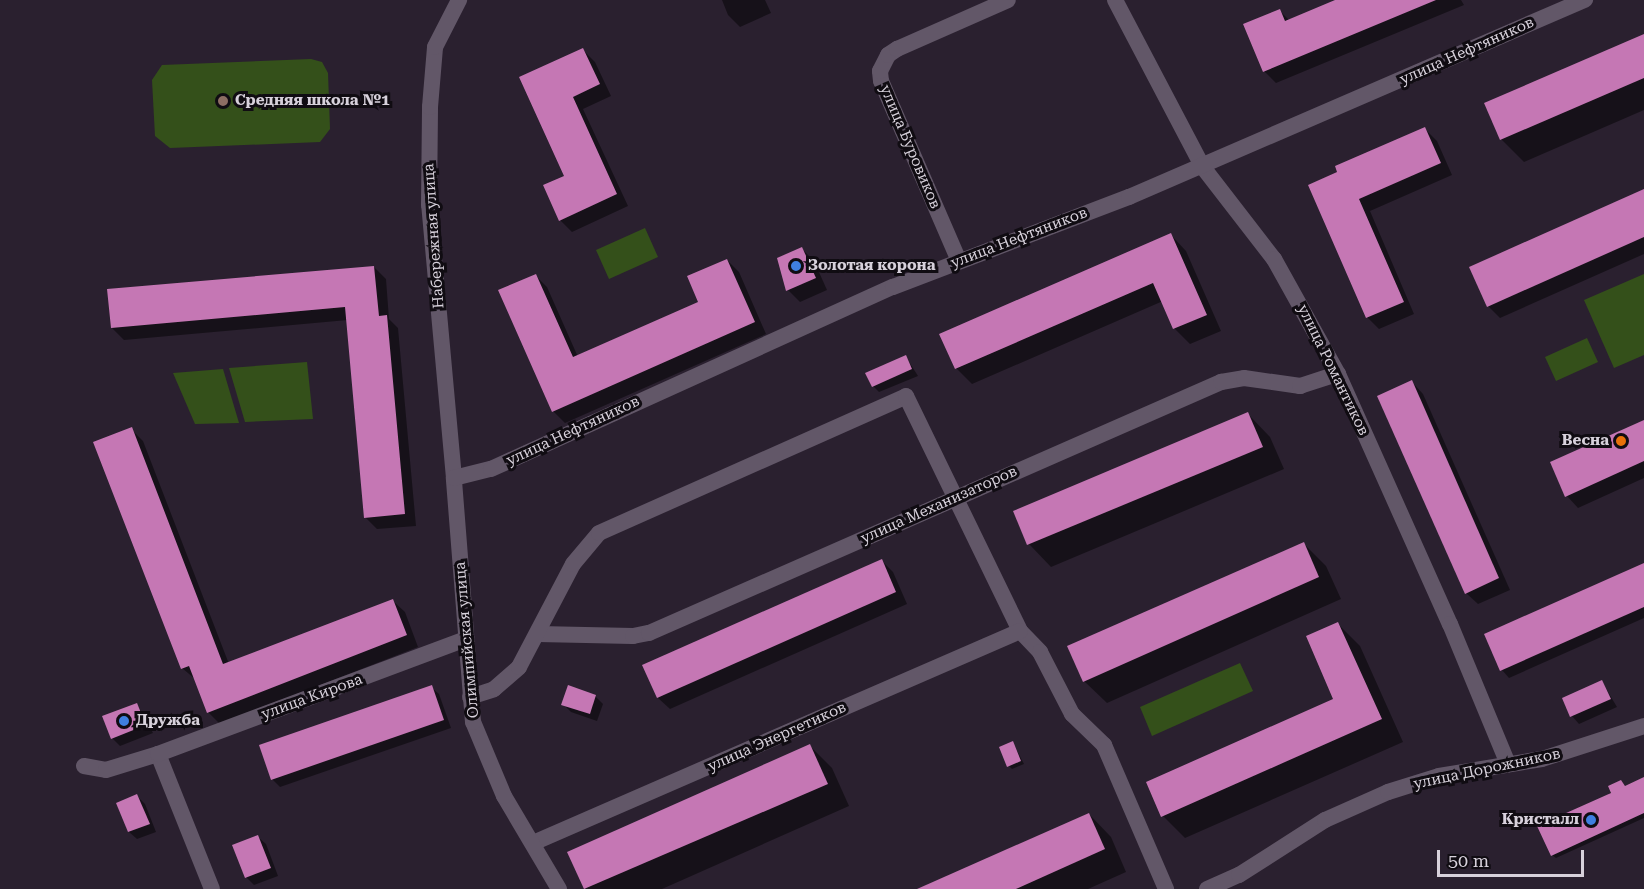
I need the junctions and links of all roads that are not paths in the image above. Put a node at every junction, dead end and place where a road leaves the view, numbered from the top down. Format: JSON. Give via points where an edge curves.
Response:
{"nodes":[{"id":1,"x":459,"y":0,"type":"edge"},
{"id":2,"x":1008,"y":0,"type":"edge"},
{"id":3,"x":1115,"y":0,"type":"edge"},
{"id":4,"x":1585,"y":0,"type":"edge"},
{"id":5,"x":1202,"y":166,"type":"junction"},
{"id":6,"x":959,"y":261,"type":"junction"},
{"id":7,"x":1338,"y":374,"type":"junction"},
{"id":8,"x":454,"y":478,"type":"junction"},
{"id":9,"x":954,"y":499,"type":"junction"},
{"id":10,"x":1020,"y":631,"type":"junction"},
{"id":11,"x":538,"y":634,"type":"junction"},
{"id":12,"x":465,"y":639,"type":"junction"},
{"id":13,"x":470,"y":697,"type":"junction"},
{"id":14,"x":1644,"y":726,"type":"edge"},
{"id":15,"x":158,"y":754,"type":"junction"},
{"id":16,"x":1508,"y":764,"type":"junction"},
{"id":17,"x":84,"y":766,"type":"dead end"},
{"id":18,"x":533,"y":843,"type":"junction"},
{"id":19,"x":212,"y":889,"type":"edge"},
{"id":20,"x":559,"y":889,"type":"edge"},
{"id":21,"x":1166,"y":889,"type":"edge"},
{"id":22,"x":1207,"y":889,"type":"edge"}],
"edges":[{"from":1,"to":8,"type":"street","name":"Набережная улица","via":[[435,47],[430,107],[429,205]]},
{"from":2,"to":6,"type":"street","name":"улица Буровиков","via":[[897,49],[888,55],[880,71]]},
{"from":3,"to":5,"type":"street","name":"улица Романтиков"},
{"from":4,"to":5,"type":"street","name":"улица Нефтяников"},
{"from":5,"to":6,"type":"street","name":"улица Нефтяников"},
{"from":5,"to":7,"type":"street","name":"улица Романтиков","via":[[1274,259]]},
{"from":6,"to":8,"type":"street","name":"улица Нефтяников","via":[[841,310],[491,469]]},
{"from":7,"to":9,"type":"street","name":"улица Механизаторов","via":[[1300,386],[1244,378],[1221,382]]},
{"from":7,"to":16,"type":"street","name":"улица Романтиков"},
{"from":8,"to":12,"type":"street","name":"Олимпийская улица"},
{"from":9,"to":10,"type":"street"},
{"from":9,"to":11,"type":"street","name":"улица Механизаторов","via":[[649,633]]},
{"from":9,"to":11,"type":"street","via":[[906,396],[599,533],[573,564]]},
{"from":10,"to":18,"type":"street","name":"улица Энергетиков"},
{"from":10,"to":21,"type":"street","via":[[1040,652],[1072,714],[1104,745]]},
{"from":11,"to":13,"type":"street","via":[[507,680]]},
{"from":12,"to":13,"type":"street","name":"Олимпийская улица"},
{"from":12,"to":15,"type":"street","name":"улица Кирова"},
{"from":13,"to":18,"type":"street","name":"Олимпийская улица","via":[[475,729],[490,768]]},
{"from":14,"to":16,"type":"street","name":"улица Дорожников","via":[[1571,751]]},
{"from":15,"to":17,"type":"street","name":"улица Кирова","via":[[106,770]]},
{"from":15,"to":19,"type":"street"},
{"from":16,"to":22,"type":"street","name":"улица Дорожников","via":[[1439,776],[1388,792],[1325,820],[1239,875]]},
{"from":18,"to":20,"type":"street","name":"Олимпийская улица"}]}
